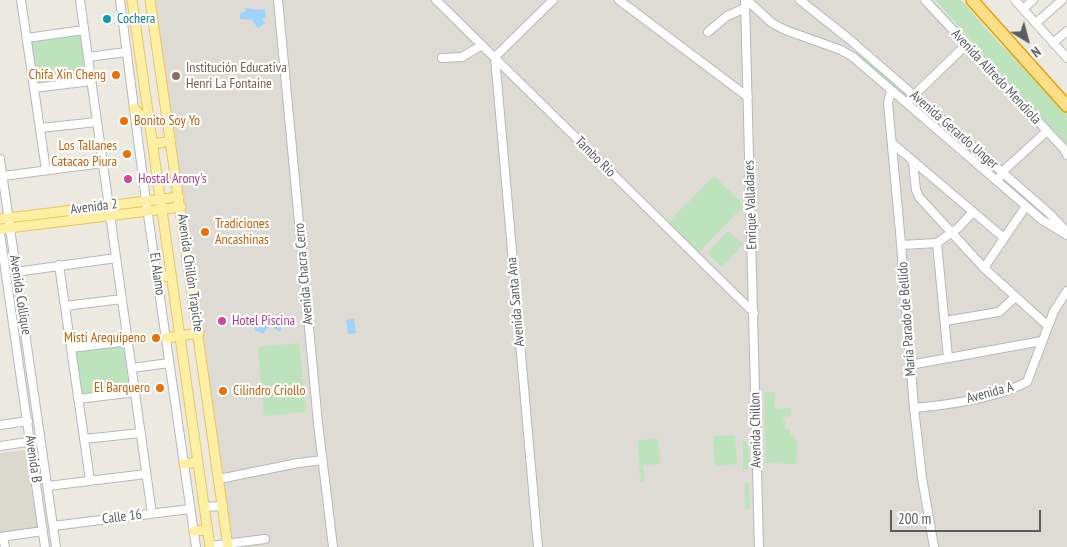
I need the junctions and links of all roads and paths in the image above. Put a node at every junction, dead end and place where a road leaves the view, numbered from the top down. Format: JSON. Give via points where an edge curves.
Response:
{"nodes":[{"id":1,"x":21,"y":0,"type":"edge"},
{"id":2,"x":80,"y":0,"type":"edge"},
{"id":3,"x":120,"y":0,"type":"edge"},
{"id":4,"x":132,"y":0,"type":"edge"},
{"id":5,"x":150,"y":0,"type":"edge"},
{"id":6,"x":278,"y":0,"type":"edge"},
{"id":7,"x":436,"y":0,"type":"edge"},
{"id":8,"x":553,"y":0,"type":"edge"},
{"id":9,"x":619,"y":0,"type":"edge"},
{"id":10,"x":800,"y":0,"type":"edge"},
{"id":11,"x":925,"y":0,"type":"edge"},
{"id":12,"x":972,"y":0,"type":"edge"},
{"id":13,"x":982,"y":0,"type":"edge"},
{"id":14,"x":1015,"y":0,"type":"edge"},
{"id":15,"x":1033,"y":0,"type":"edge"},
{"id":16,"x":1063,"y":0,"type":"edge"},
{"id":17,"x":746,"y":2,"type":"edge"},
{"id":18,"x":808,"y":3,"type":"edge"},
{"id":19,"x":1067,"y":3,"type":"edge"},
{"id":20,"x":1023,"y":9,"type":"junction"},
{"id":21,"x":1036,"y":24,"type":"junction"},
{"id":22,"x":84,"y":30,"type":"junction"},
{"id":23,"x":1067,"y":31,"type":"edge"},
{"id":24,"x":708,"y":32,"type":"dead end"},
{"id":25,"x":27,"y":38,"type":"junction"},
{"id":26,"x":849,"y":39,"type":"junction"},
{"id":27,"x":1054,"y":43,"type":"junction"},
{"id":28,"x":482,"y":45,"type":"junction"},
{"id":29,"x":966,"y":45,"type":"junction"},
{"id":30,"x":860,"y":49,"type":"junction"},
{"id":31,"x":841,"y":50,"type":"junction"},
{"id":32,"x":126,"y":52,"type":"junction"},
{"id":33,"x":88,"y":57,"type":"junction"},
{"id":34,"x":495,"y":57,"type":"junction"},
{"id":35,"x":853,"y":57,"type":"junction"},
{"id":36,"x":442,"y":58,"type":"dead end"},
{"id":37,"x":1067,"y":58,"type":"edge"},
{"id":38,"x":91,"y":81,"type":"junction"},
{"id":39,"x":34,"y":88,"type":"junction"},
{"id":40,"x":891,"y":90,"type":"junction"},
{"id":41,"x":913,"y":95,"type":"junction"},
{"id":42,"x":1067,"y":95,"type":"edge"},
{"id":43,"x":748,"y":97,"type":"junction"},
{"id":44,"x":906,"y":102,"type":"junction"},
{"id":45,"x":1067,"y":106,"type":"edge"},
{"id":46,"x":134,"y":108,"type":"junction"},
{"id":47,"x":97,"y":122,"type":"junction"},
{"id":48,"x":150,"y":126,"type":"junction"},
{"id":49,"x":40,"y":128,"type":"junction"},
{"id":50,"x":1047,"y":132,"type":"junction"},
{"id":51,"x":171,"y":141,"type":"junction"},
{"id":52,"x":153,"y":144,"type":"junction"},
{"id":53,"x":892,"y":144,"type":"junction"},
{"id":54,"x":1067,"y":155,"type":"edge"},
{"id":55,"x":0,"y":159,"type":"edge"},
{"id":56,"x":913,"y":162,"type":"junction"},
{"id":57,"x":103,"y":163,"type":"junction"},
{"id":58,"x":46,"y":170,"type":"junction"},
{"id":59,"x":1002,"y":172,"type":"junction"},
{"id":60,"x":2,"y":176,"type":"junction"},
{"id":61,"x":997,"y":181,"type":"junction"},
{"id":62,"x":161,"y":199,"type":"junction"},
{"id":63,"x":146,"y":201,"type":"junction"},
{"id":64,"x":180,"y":202,"type":"junction"},
{"id":65,"x":109,"y":205,"type":"junction"},
{"id":66,"x":1026,"y":206,"type":"junction"},
{"id":67,"x":162,"y":209,"type":"junction"},
{"id":68,"x":148,"y":211,"type":"junction"},
{"id":69,"x":973,"y":212,"type":"junction"},
{"id":70,"x":110,"y":215,"type":"junction"},
{"id":71,"x":4,"y":218,"type":"edge"},
{"id":72,"x":3,"y":230,"type":"edge"},
{"id":73,"x":952,"y":233,"type":"junction"},
{"id":74,"x":1067,"y":234,"type":"edge"},
{"id":75,"x":1004,"y":238,"type":"junction"},
{"id":76,"x":937,"y":243,"type":"junction"},
{"id":77,"x":901,"y":245,"type":"junction"},
{"id":78,"x":116,"y":258,"type":"junction"},
{"id":79,"x":60,"y":265,"type":"junction"},
{"id":80,"x":984,"y":268,"type":"junction"},
{"id":81,"x":16,"y":272,"type":"junction"},
{"id":82,"x":172,"y":276,"type":"junction"},
{"id":83,"x":157,"y":277,"type":"junction"},
{"id":84,"x":1067,"y":291,"type":"edge"},
{"id":85,"x":1015,"y":297,"type":"junction"},
{"id":86,"x":122,"y":299,"type":"junction"},
{"id":87,"x":65,"y":306,"type":"junction"},
{"id":88,"x":754,"y":314,"type":"junction"},
{"id":89,"x":945,"y":321,"type":"junction"},
{"id":90,"x":1048,"y":326,"type":"junction"},
{"id":91,"x":199,"y":333,"type":"junction"},
{"id":92,"x":180,"y":336,"type":"junction"},
{"id":93,"x":166,"y":338,"type":"junction"},
{"id":94,"x":128,"y":341,"type":"junction"},
{"id":95,"x":1042,"y":341,"type":"junction"},
{"id":96,"x":71,"y":348,"type":"junction"},
{"id":97,"x":948,"y":358,"type":"junction"},
{"id":98,"x":170,"y":363,"type":"junction"},
{"id":99,"x":910,"y":365,"type":"junction"},
{"id":100,"x":132,"y":368,"type":"junction"},
{"id":101,"x":31,"y":372,"type":"joint"},
{"id":102,"x":136,"y":392,"type":"junction"},
{"id":103,"x":78,"y":399,"type":"junction"},
{"id":104,"x":914,"y":408,"type":"junction"},
{"id":105,"x":28,"y":421,"type":"junction"},
{"id":106,"x":0,"y":425,"type":"edge"},
{"id":107,"x":141,"y":433,"type":"junction"},
{"id":108,"x":84,"y":439,"type":"junction"},
{"id":109,"x":41,"y":441,"type":"junction"},
{"id":110,"x":31,"y":442,"type":"junction"},
{"id":111,"x":0,"y":446,"type":"edge"},
{"id":112,"x":323,"y":460,"type":"junction"},
{"id":113,"x":198,"y":462,"type":"junction"},
{"id":114,"x":184,"y":464,"type":"junction"},
{"id":115,"x":146,"y":474,"type":"junction"},
{"id":116,"x":90,"y":480,"type":"junction"},
{"id":117,"x":219,"y":480,"type":"junction"},
{"id":118,"x":48,"y":486,"type":"junction"},
{"id":119,"x":222,"y":506,"type":"junction"},
{"id":120,"x":190,"y":508,"type":"junction"},
{"id":121,"x":204,"y":508,"type":"junction"},
{"id":122,"x":152,"y":514,"type":"junction"},
{"id":123,"x":53,"y":526,"type":"junction"},
{"id":124,"x":208,"y":530,"type":"junction"},
{"id":125,"x":194,"y":531,"type":"junction"},
{"id":126,"x":43,"y":532,"type":"junction"},
{"id":127,"x":2,"y":537,"type":"edge"},
{"id":128,"x":264,"y":539,"type":"dead end"},
{"id":129,"x":228,"y":546,"type":"edge"},
{"id":130,"x":5,"y":547,"type":"edge"},
{"id":131,"x":45,"y":547,"type":"edge"},
{"id":132,"x":56,"y":547,"type":"edge"},
{"id":133,"x":196,"y":547,"type":"edge"},
{"id":134,"x":210,"y":547,"type":"edge"},
{"id":135,"x":333,"y":547,"type":"edge"},
{"id":136,"x":538,"y":547,"type":"edge"},
{"id":137,"x":759,"y":547,"type":"edge"},
{"id":138,"x":934,"y":547,"type":"edge"}],
"edges":[{"from":1,"to":25,"type":"street"},
{"from":2,"to":22,"type":"street"},
{"from":3,"to":32,"type":"street","name":"El Alamo"},
{"from":4,"to":48,"type":"main road","name":"Avenida Chillón Trapiche"},
{"from":5,"to":51,"type":"main road","name":"Avenida Chillón Trapiche"},
{"from":6,"to":112,"type":"street","name":"Avenida Chacra Cerro"},
{"from":7,"to":28,"type":"street","name":"Tambo Rio"},
{"from":8,"to":34,"type":"street"},
{"from":9,"to":43,"type":"street"},
{"from":10,"to":18,"type":"street","name":"Avenida Gerardo Unger"},
{"from":11,"to":29,"type":"street","name":"Avenida Alfredo Mendiola"},
{"from":12,"to":45,"type":"highway"},
{"from":13,"to":42,"type":"highway"},
{"from":14,"to":20,"type":"street"},
{"from":15,"to":20,"type":"street"},
{"from":16,"to":19,"type":"street"},
{"from":16,"to":21,"type":"street"},
{"from":17,"to":24,"type":"street"},
{"from":17,"to":31,"type":"street","name":"Avenida Gerardo Unger","via":[[784,30]]},
{"from":17,"to":43,"type":"street","name":"Enrique Valladares"},
{"from":18,"to":26,"type":"street","name":"Avenida Gerardo Unger"},
{"from":20,"to":21,"type":"street"},
{"from":21,"to":27,"type":"street"},
{"from":22,"to":25,"type":"street"},
{"from":22,"to":33,"type":"street"},
{"from":23,"to":27,"type":"street"},
{"from":25,"to":39,"type":"street"},
{"from":26,"to":30,"type":"street","name":"Avenida Gerardo Unger"},
{"from":26,"to":31,"type":"street"},
{"from":27,"to":37,"type":"street"},
{"from":28,"to":34,"type":"street","name":"Tambo Rio"},
{"from":28,"to":36,"type":"street","via":[[462,57]]},
{"from":29,"to":41,"type":"street"},
{"from":29,"to":50,"type":"street","name":"Avenida Alfredo Mendiola"},
{"from":30,"to":35,"type":"street"},
{"from":30,"to":41,"type":"street","name":"Avenida Gerardo Unger"},
{"from":31,"to":35,"type":"street","name":"Avenida Gerardo Unger"},
{"from":32,"to":33,"type":"street"},
{"from":32,"to":46,"type":"street","name":"El Alamo"},
{"from":33,"to":38,"type":"street"},
{"from":34,"to":88,"type":"street","name":"Tambo Rio"},
{"from":34,"to":136,"type":"street","name":"Avenida Santa Ana"},
{"from":35,"to":40,"type":"street","name":"Avenida Gerardo Unger"},
{"from":38,"to":39,"type":"street"},
{"from":38,"to":47,"type":"street"},
{"from":39,"to":49,"type":"street"},
{"from":40,"to":44,"type":"street","name":"Avenida Gerardo Unger"},
{"from":40,"to":53,"type":"street","name":"María Parado de Bellido","via":[[888,103]]},
{"from":41,"to":44,"type":"street"},
{"from":41,"to":59,"type":"street","name":"Avenida Gerardo Unger"},
{"from":43,"to":88,"type":"street","name":"Enrique Valladares"},
{"from":44,"to":61,"type":"street","name":"Avenida Gerardo Unger"},
{"from":46,"to":48,"type":"main road"},
{"from":46,"to":63,"type":"street","name":"El Alamo"},
{"from":47,"to":49,"type":"street"},
{"from":47,"to":57,"type":"street"},
{"from":48,"to":52,"type":"main road","name":"Avenida Chillón Trapiche"},
{"from":49,"to":58,"type":"street"},
{"from":50,"to":54,"type":"street","name":"Avenida Alfredo Mendiola"},
{"from":50,"to":59,"type":"street"},
{"from":51,"to":52,"type":"main road"},
{"from":51,"to":64,"type":"main road","name":"Avenida Chillón Trapiche"},
{"from":52,"to":62,"type":"main road","name":"Avenida Chillón Trapiche"},
{"from":53,"to":56,"type":"street"},
{"from":53,"to":77,"type":"street","name":"María Parado de Bellido"},
{"from":55,"to":60,"type":"street","name":"Avenida Collique"},
{"from":56,"to":69,"type":"street"},
{"from":56,"to":73,"type":"street","via":[[916,193]]},
{"from":57,"to":58,"type":"street"},
{"from":57,"to":65,"type":"street"},
{"from":58,"to":60,"type":"street"},
{"from":59,"to":61,"type":"street"},
{"from":59,"to":74,"type":"street","name":"Avenida Gerardo Unger","via":[[1050,214]]},
{"from":60,"to":71,"type":"street","name":"Avenida Collique"},
{"from":61,"to":66,"type":"street","name":"Avenida Gerardo Unger"},
{"from":62,"to":63,"type":"main road","name":"Avenida 2"},
{"from":62,"to":64,"type":"main road","name":"Avenida 2"},
{"from":62,"to":67,"type":"main road","name":"Avenida Chillón Trapiche"},
{"from":63,"to":65,"type":"main road","name":"Avenida 2"},
{"from":63,"to":68,"type":"street","name":"El Alamo"},
{"from":64,"to":67,"type":"main road","name":"Avenida 2"},
{"from":64,"to":91,"type":"main road","name":"Avenida Chillón Trapiche"},
{"from":65,"to":70,"type":"street"},
{"from":65,"to":71,"type":"main road","name":"Avenida 2"},
{"from":66,"to":74,"type":"street","name":"Avenida Gerardo Unger","via":[[1042,220]]},
{"from":66,"to":75,"type":"street"},
{"from":67,"to":68,"type":"main road","name":"Avenida 2"},
{"from":67,"to":82,"type":"main road","name":"Avenida Chillón Trapiche"},
{"from":68,"to":70,"type":"main road","name":"Avenida 2"},
{"from":68,"to":83,"type":"street","name":"El Alamo"},
{"from":69,"to":73,"type":"street"},
{"from":69,"to":75,"type":"street"},
{"from":70,"to":72,"type":"main road","name":"Avenida 2"},
{"from":70,"to":78,"type":"street"},
{"from":71,"to":72,"type":"street","name":"Avenida Collique"},
{"from":72,"to":81,"type":"street","name":"Avenida Collique"},
{"from":72,"to":105,"type":"street","name":"Avenida B"},
{"from":73,"to":76,"type":"street"},
{"from":73,"to":80,"type":"street"},
{"from":75,"to":80,"type":"street"},
{"from":76,"to":77,"type":"street"},
{"from":76,"to":89,"type":"street"},
{"from":77,"to":99,"type":"street","name":"María Parado de Bellido"},
{"from":78,"to":79,"type":"street"},
{"from":78,"to":86,"type":"street"},
{"from":79,"to":81,"type":"street"},
{"from":79,"to":87,"type":"street"},
{"from":80,"to":85,"type":"street"},
{"from":81,"to":101,"type":"street","name":"Avenida Collique"},
{"from":82,"to":83,"type":"main road"},
{"from":82,"to":92,"type":"main road","name":"Avenida Chillón Trapiche"},
{"from":83,"to":93,"type":"street","name":"El Alamo"},
{"from":84,"to":90,"type":"street","name":"Avenida A"},
{"from":85,"to":89,"type":"street","via":[[999,312]]},
{"from":85,"to":90,"type":"street"},
{"from":86,"to":87,"type":"street"},
{"from":86,"to":94,"type":"street"},
{"from":87,"to":96,"type":"street"},
{"from":88,"to":137,"type":"street","name":"Avenida Chillon"},
{"from":89,"to":97,"type":"street"},
{"from":90,"to":95,"type":"street","name":"Avenida A"},
{"from":91,"to":92,"type":"main road"},
{"from":91,"to":117,"type":"main road","name":"Avenida Chillón Trapiche"},
{"from":92,"to":93,"type":"main road"},
{"from":92,"to":113,"type":"main road","name":"Avenida Chillón Trapiche"},
{"from":93,"to":98,"type":"street","name":"El Alamo"},
{"from":94,"to":96,"type":"street"},
{"from":94,"to":100,"type":"street"},
{"from":95,"to":97,"type":"street"},
{"from":95,"to":104,"type":"street","name":"Avenida A","via":[[1027,382],[1010,390]]},
{"from":96,"to":103,"type":"street"},
{"from":97,"to":99,"type":"street"},
{"from":98,"to":100,"type":"street"},
{"from":98,"to":114,"type":"street","name":"El Alamo"},
{"from":99,"to":104,"type":"street","name":"María Parado de Bellido"},
{"from":100,"to":102,"type":"street"},
{"from":101,"to":109,"type":"street","name":"Avenida B"},
{"from":102,"to":103,"type":"street"},
{"from":102,"to":107,"type":"street"},
{"from":103,"to":108,"type":"street"},
{"from":104,"to":138,"type":"street","name":"María Parado de Bellido"},
{"from":105,"to":106,"type":"street"},
{"from":105,"to":110,"type":"street","name":"Avenida B"},
{"from":107,"to":108,"type":"street"},
{"from":107,"to":115,"type":"street"},
{"from":108,"to":116,"type":"street"},
{"from":109,"to":110,"type":"street"},
{"from":109,"to":118,"type":"street","name":"Avenida B"},
{"from":110,"to":111,"type":"street"},
{"from":110,"to":126,"type":"street","name":"Avenida B"},
{"from":112,"to":117,"type":"street"},
{"from":112,"to":135,"type":"street","name":"Avenida Chacra Cerro"},
{"from":113,"to":114,"type":"main road"},
{"from":113,"to":121,"type":"main road","name":"Avenida Chillón Trapiche"},
{"from":114,"to":120,"type":"street","name":"El Alamo"},
{"from":115,"to":116,"type":"street"},
{"from":115,"to":122,"type":"street"},
{"from":116,"to":118,"type":"street"},
{"from":117,"to":119,"type":"main road","name":"Avenida Chillón Trapiche"},
{"from":118,"to":123,"type":"street","name":"Avenida B"},
{"from":119,"to":121,"type":"street"},
{"from":119,"to":129,"type":"main road","name":"Avenida Chillón Trapiche"},
{"from":120,"to":122,"type":"street","name":"Calle 16"},
{"from":120,"to":125,"type":"street","name":"El Alamo"},
{"from":121,"to":124,"type":"main road","name":"Avenida Chillón Trapiche"},
{"from":122,"to":123,"type":"street","name":"Calle 16"},
{"from":123,"to":132,"type":"street","name":"Avenida B"},
{"from":124,"to":125,"type":"main road"},
{"from":124,"to":134,"type":"main road","name":"Avenida Chillón Trapiche"},
{"from":125,"to":133,"type":"street","name":"El Alamo"},
{"from":126,"to":127,"type":"street"},
{"from":126,"to":131,"type":"street","name":"Avenida B"},
{"from":127,"to":130,"type":"street"},
{"from":128,"to":129,"type":"street"},
{"from":129,"to":134,"type":"street"}]}
